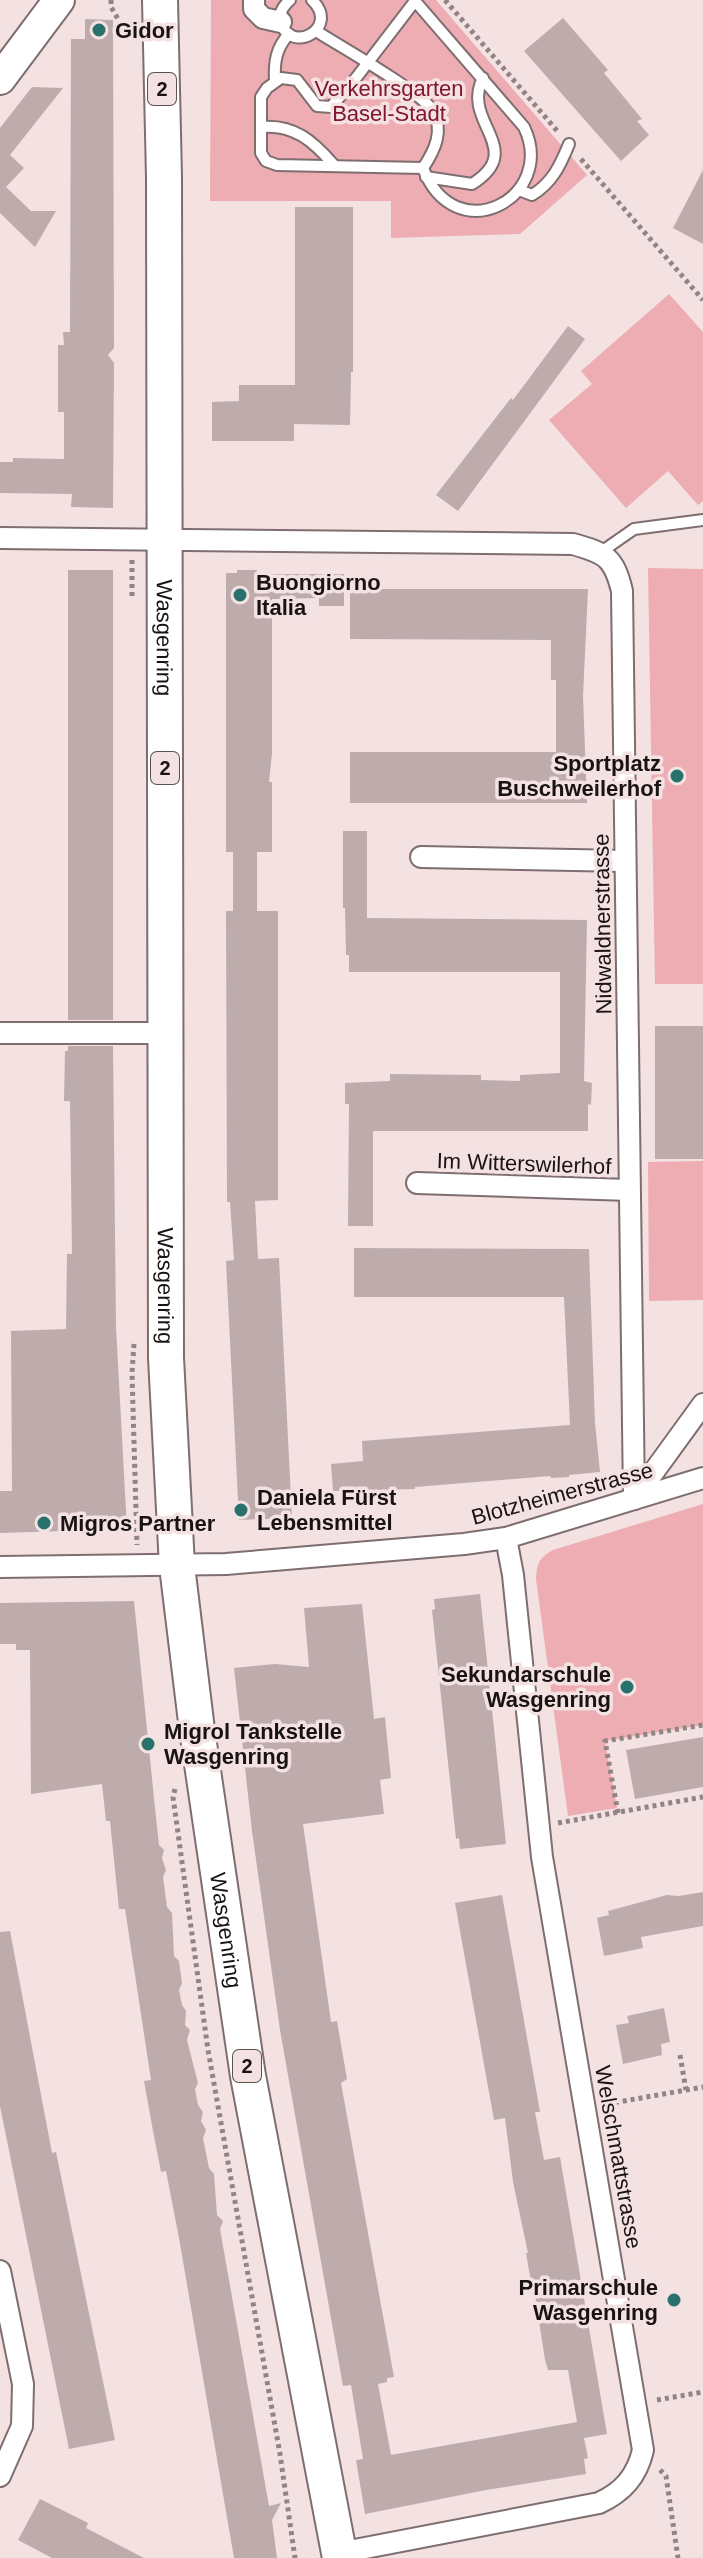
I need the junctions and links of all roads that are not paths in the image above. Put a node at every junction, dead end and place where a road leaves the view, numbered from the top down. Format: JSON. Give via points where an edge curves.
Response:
{"nodes":[{"id":1,"x":59,"y":0,"type":"edge"},
{"id":2,"x":160,"y":0,"type":"edge"},
{"id":3,"x":254,"y":0,"type":"edge"},
{"id":4,"x":290,"y":0,"type":"edge"},
{"id":5,"x":312,"y":0,"type":"edge"},
{"id":6,"x":415,"y":0,"type":"edge"},
{"id":7,"x":285,"y":28,"type":"junction"},
{"id":8,"x":316,"y":31,"type":"junction"},
{"id":9,"x":367,"y":64,"type":"junction"},
{"id":10,"x":483,"y":78,"type":"junction"},
{"id":11,"x":0,"y":79,"type":"edge"},
{"id":12,"x":275,"y":80,"type":"junction"},
{"id":13,"x":261,"y":127,"type":"junction"},
{"id":14,"x":569,"y":144,"type":"dead end"},
{"id":15,"x":333,"y":164,"type":"junction"},
{"id":16,"x":424,"y":172,"type":"junction"},
{"id":17,"x":519,"y":190,"type":"junction"},
{"id":18,"x":703,"y":520,"type":"edge"},
{"id":19,"x":0,"y":538,"type":"edge"},
{"id":20,"x":166,"y":540,"type":"junction"},
{"id":21,"x":601,"y":552,"type":"junction"},
{"id":22,"x":421,"y":857,"type":"dead end"},
{"id":23,"x":625,"y":861,"type":"junction"},
{"id":24,"x":0,"y":1033,"type":"edge"},
{"id":25,"x":164,"y":1033,"type":"junction"},
{"id":26,"x":417,"y":1183,"type":"dead end"},
{"id":27,"x":629,"y":1190,"type":"junction"},
{"id":28,"x":703,"y":1404,"type":"edge"},
{"id":29,"x":703,"y":1478,"type":"edge"},
{"id":30,"x":634,"y":1499,"type":"junction"},
{"id":31,"x":506,"y":1538,"type":"junction"},
{"id":32,"x":177,"y":1566,"type":"junction"},
{"id":33,"x":0,"y":1567,"type":"edge"},
{"id":34,"x":0,"y":2271,"type":"edge"},
{"id":35,"x":0,"y":2476,"type":"edge"},
{"id":36,"x":340,"y":2556,"type":"edge"}],
"edges":[{"from":1,"to":11,"type":"street"},
{"from":2,"to":20,"type":"main road","name":"Wasgenring","number":"2"},
{"from":3,"to":7,"type":"street","via":[[254,9],[263,18]]},
{"from":4,"to":7,"type":"lane","via":[[282,10]]},
{"from":5,"to":8,"type":"lane","via":[[320,13]]},
{"from":6,"to":9,"type":"lane"},
{"from":6,"to":10,"type":"lane"},
{"from":7,"to":8,"type":"lane","via":[[300,38]]},
{"from":7,"to":12,"type":"lane","via":[[274,63]]},
{"from":8,"to":9,"type":"lane"},
{"from":9,"to":12,"type":"lane","via":[[327,108],[317,106],[297,80]]},
{"from":9,"to":16,"type":"lane","via":[[420,97],[435,114],[437,140]]},
{"from":10,"to":16,"type":"lane","via":[[477,97],[497,153],[494,164],[472,184]]},
{"from":10,"to":17,"type":"lane","via":[[529,136],[530,169]]},
{"from":12,"to":13,"type":"lane","via":[[261,97]]},
{"from":13,"to":15,"type":"lane","via":[[297,131]]},
{"from":13,"to":15,"type":"lane","via":[[261,153],[271,164]]},
{"from":14,"to":17,"type":"lane","via":[[545,188],[532,195]]},
{"from":15,"to":16,"type":"lane"},
{"from":16,"to":17,"type":"lane","via":[[442,200],[461,209],[486,210]]},
{"from":18,"to":21,"type":"lane","via":[[634,529]]},
{"from":19,"to":20,"type":"street"},
{"from":20,"to":21,"type":"street","via":[[573,544]]},
{"from":20,"to":25,"type":"main road","name":"Wasgenring","number":"2"},
{"from":21,"to":23,"type":"street","name":"Nidwaldnerstrasse","via":[[618,572],[622,591]]},
{"from":22,"to":23,"type":"street"},
{"from":23,"to":27,"type":"street","name":"Nidwaldnerstrasse"},
{"from":24,"to":25,"type":"street"},
{"from":25,"to":32,"type":"main road","name":"Wasgenring","number":"2","via":[[166,1358]]},
{"from":26,"to":27,"type":"street","name":"Im Witterswilerhof"},
{"from":27,"to":30,"type":"street","name":"Nidwaldnerstrasse"},
{"from":28,"to":30,"type":"street"},
{"from":29,"to":30,"type":"street","name":"Blotzheimerstrasse"},
{"from":30,"to":31,"type":"street","name":"Blotzheimerstrasse"},
{"from":31,"to":32,"type":"street","name":"Blotzheimerstrasse"},
{"from":31,"to":36,"type":"street","name":"Welschmattstrasse","via":[[539,1826],[643,2450],[633,2477],[599,2503]]},
{"from":32,"to":33,"type":"street","name":"Blotzheimerstrasse"},
{"from":32,"to":36,"type":"main road","name":"Wasgenring","number":"2","via":[[248,2076]]},
{"from":34,"to":35,"type":"street","via":[[23,2384],[22,2426]]}]}
